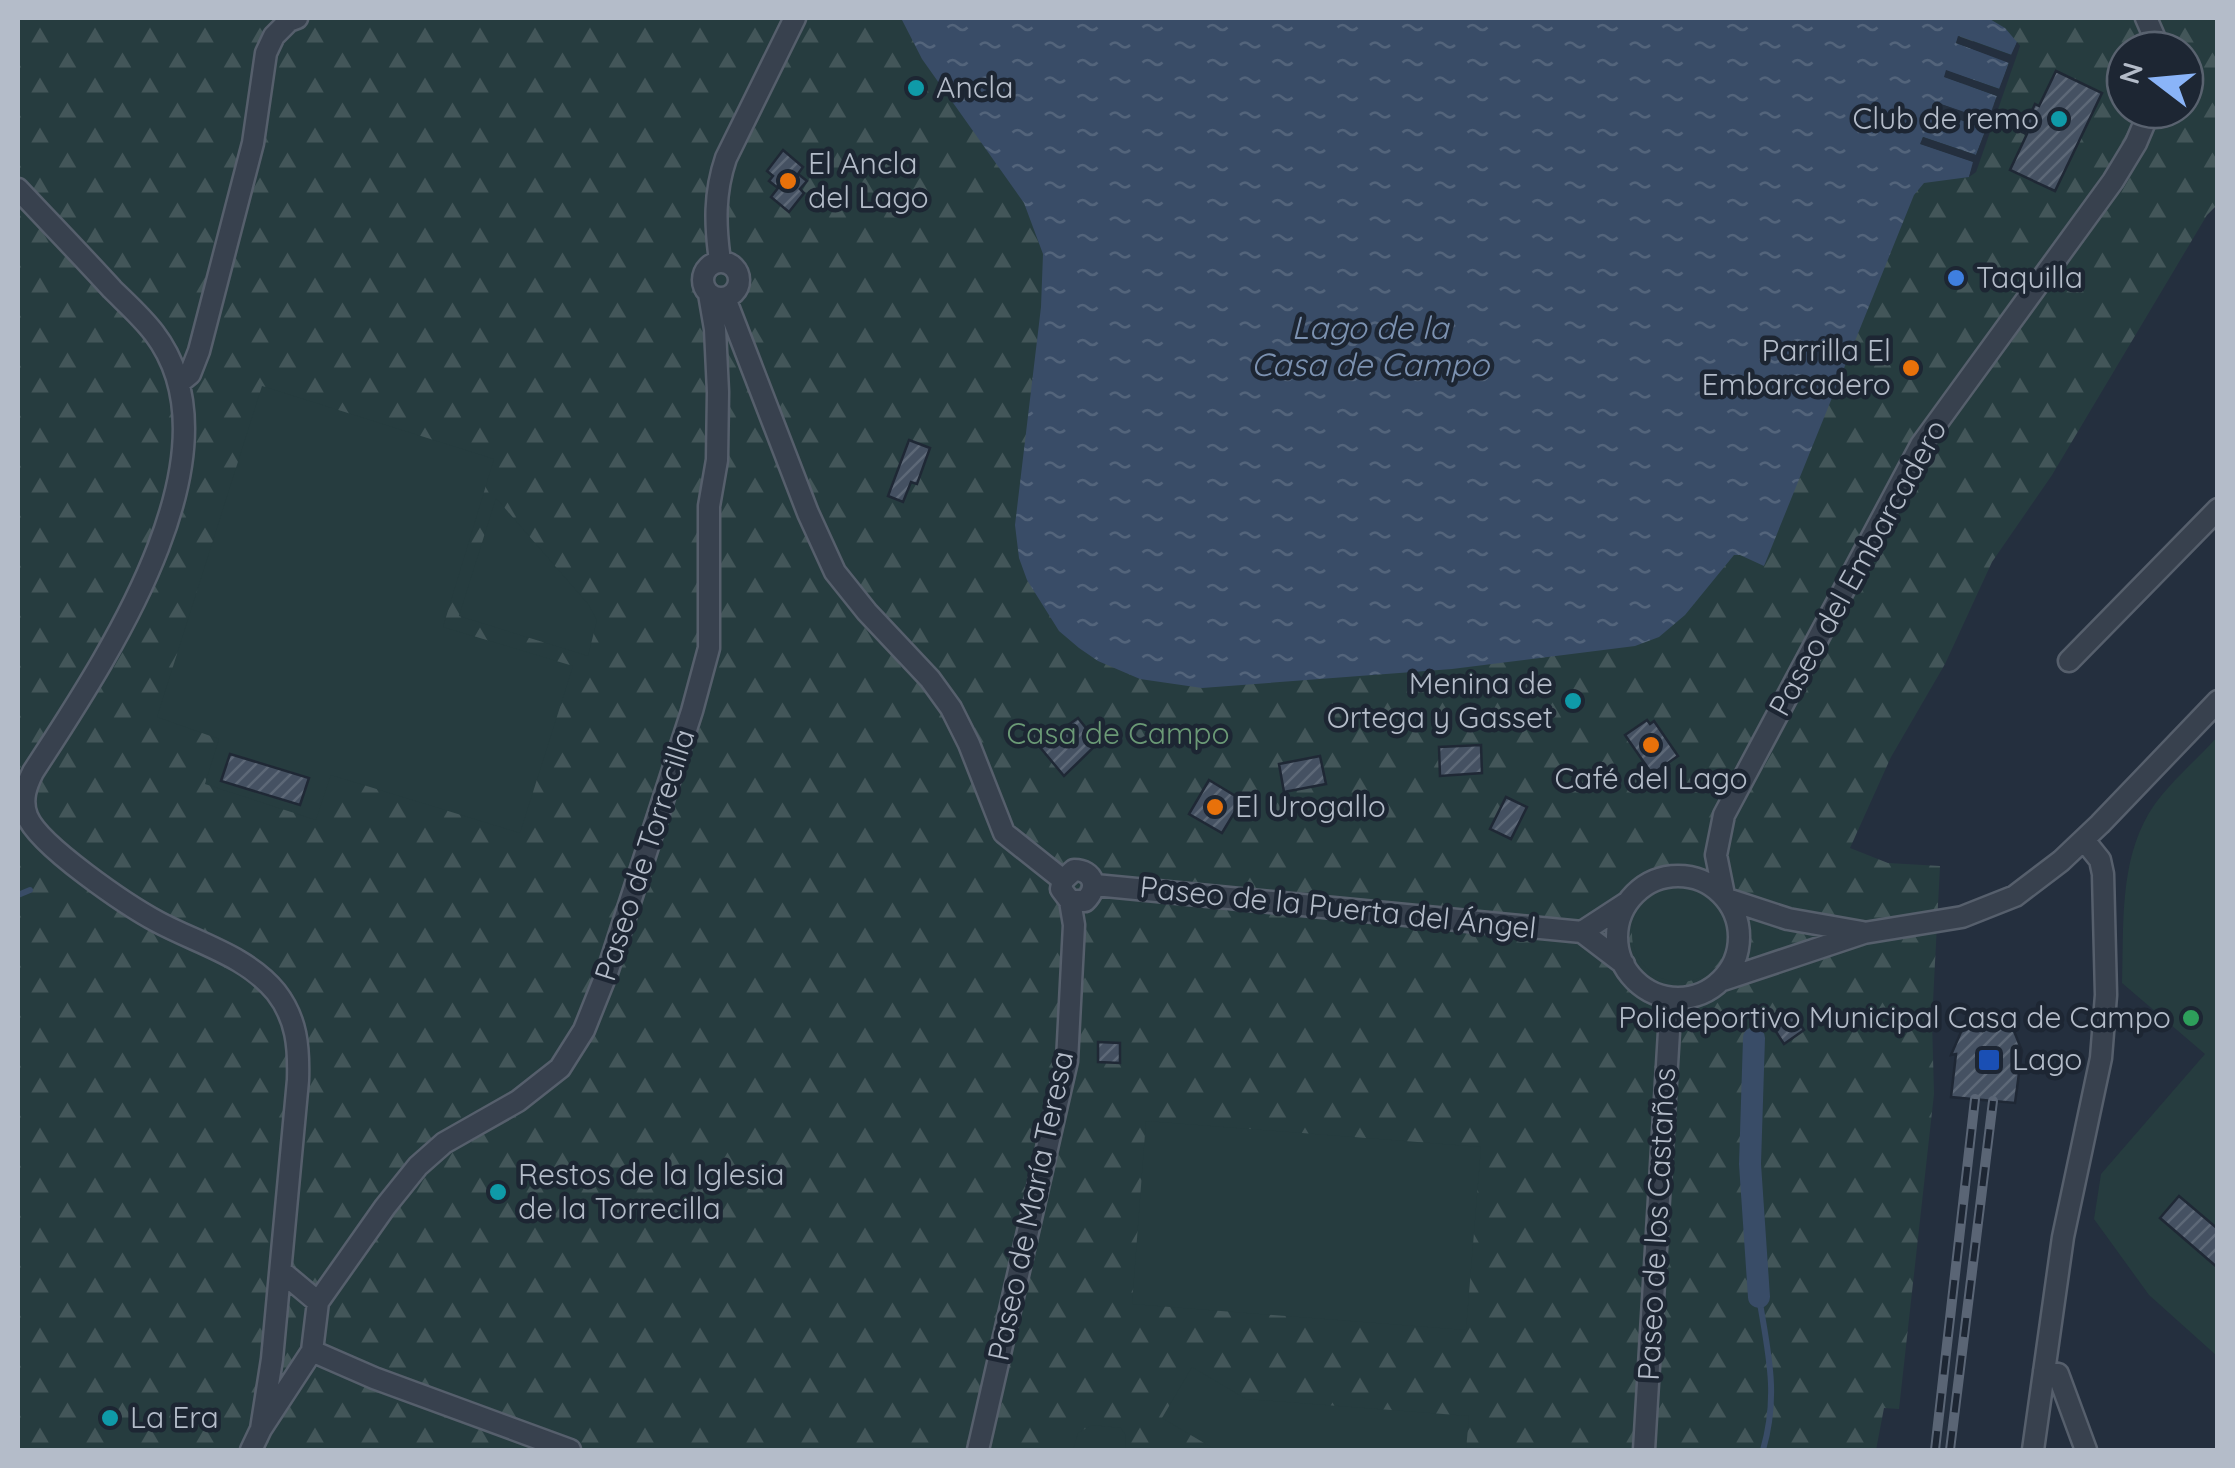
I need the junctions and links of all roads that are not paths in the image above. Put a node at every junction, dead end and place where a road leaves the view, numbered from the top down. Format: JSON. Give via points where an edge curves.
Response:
{"nodes":[{"id":1,"x":297,"y":18,"type":"edge"},
{"id":2,"x":796,"y":18,"type":"edge"},
{"id":3,"x":2142,"y":130,"type":"edge"},
{"id":4,"x":18,"y":189,"type":"edge"},
{"id":5,"x":717,"y":296,"type":"junction"},
{"id":6,"x":179,"y":382,"type":"junction"},
{"id":7,"x":2218,"y":509,"type":"edge"},
{"id":8,"x":2069,"y":662,"type":"dead end"},
{"id":9,"x":2218,"y":700,"type":"edge"},
{"id":10,"x":2084,"y":840,"type":"junction"},
{"id":11,"x":1062,"y":880,"type":"junction"},
{"id":12,"x":1094,"y":885,"type":"junction"},
{"id":13,"x":1726,"y":897,"type":"junction"},
{"id":14,"x":1070,"y":901,"type":"junction"},
{"id":15,"x":1629,"y":901,"type":"junction"},
{"id":16,"x":1582,"y":932,"type":"junction"},
{"id":17,"x":1864,"y":933,"type":"junction"},
{"id":18,"x":1624,"y":964,"type":"junction"},
{"id":19,"x":1720,"y":981,"type":"junction"},
{"id":20,"x":1671,"y":998,"type":"junction"},
{"id":21,"x":281,"y":1271,"type":"junction"},
{"id":22,"x":318,"y":1302,"type":"junction"},
{"id":23,"x":312,"y":1352,"type":"junction"},
{"id":24,"x":2044,"y":1371,"type":"junction"},
{"id":25,"x":262,"y":1428,"type":"junction"},
{"id":26,"x":251,"y":1450,"type":"edge"},
{"id":27,"x":570,"y":1450,"type":"edge"},
{"id":28,"x":978,"y":1450,"type":"edge"},
{"id":29,"x":1644,"y":1450,"type":"edge"},
{"id":30,"x":2033,"y":1450,"type":"edge"},
{"id":31,"x":2086,"y":1450,"type":"edge"}],
"edges":[{"from":1,"to":6,"type":"street","via":[[266,52],[253,144],[199,351]]},
{"from":2,"to":5,"type":"street","name":"Paseo de Torrecilla","via":[[718,182],[720,262],[704,274],[704,285]]},
{"from":3,"to":13,"type":"street","name":"Paseo del Embarcadero","via":[[2113,182],[1930,430],[1899,483],[1724,815],[1716,855]]},
{"from":4,"to":6,"type":"street","via":[[156,335]]},
{"from":5,"to":11,"type":"street","via":[[835,572],[951,708],[1004,833]]},
{"from":5,"to":22,"type":"street","name":"Paseo de Torrecilla","via":[[709,648],[608,970],[560,1068],[418,1166]]},
{"from":6,"to":21,"type":"street","via":[[184,443],[162,538],[112,647],[29,780],[25,809],[38,834],[87,874],[140,912],[237,960],[276,991],[289,1012],[297,1034],[298,1080]]},
{"from":7,"to":8,"type":"street"},
{"from":9,"to":10,"type":"street"},
{"from":10,"to":17,"type":"street","via":[[2003,902],[1944,922]]},
{"from":10,"to":24,"type":"street","via":[[2103,874],[2102,1058]]},
{"from":11,"to":12,"type":"street","via":[[1081,870]]},
{"from":11,"to":14,"type":"street"},
{"from":12,"to":14,"type":"street","via":[[1085,900]]},
{"from":12,"to":16,"type":"street","name":"Paseo de la Puerta del Ángel"},
{"from":13,"to":15,"type":"street","via":[[1699,879],[1673,876],[1648,884]]},
{"from":13,"to":17,"type":"street","via":[[1788,919]]},
{"from":13,"to":19,"type":"street","via":[[1739,945]]},
{"from":14,"to":28,"type":"street","name":"Paseo de María Teresa","via":[[1074,925],[1062,1091]]},
{"from":15,"to":16,"type":"street"},
{"from":15,"to":18,"type":"street","via":[[1618,931]]},
{"from":16,"to":18,"type":"street"},
{"from":17,"to":19,"type":"street"},
{"from":18,"to":20,"type":"street","via":[[1642,986]]},
{"from":19,"to":20,"type":"street","via":[[1700,994]]},
{"from":20,"to":29,"type":"street","name":"Paseo de los Castaños"},
{"from":21,"to":22,"type":"street"},
{"from":21,"to":25,"type":"street"},
{"from":22,"to":23,"type":"street"},
{"from":23,"to":25,"type":"street"},
{"from":23,"to":27,"type":"street"},
{"from":24,"to":30,"type":"street"},
{"from":24,"to":31,"type":"street","via":[[2058,1374]]},
{"from":25,"to":26,"type":"street"}]}
